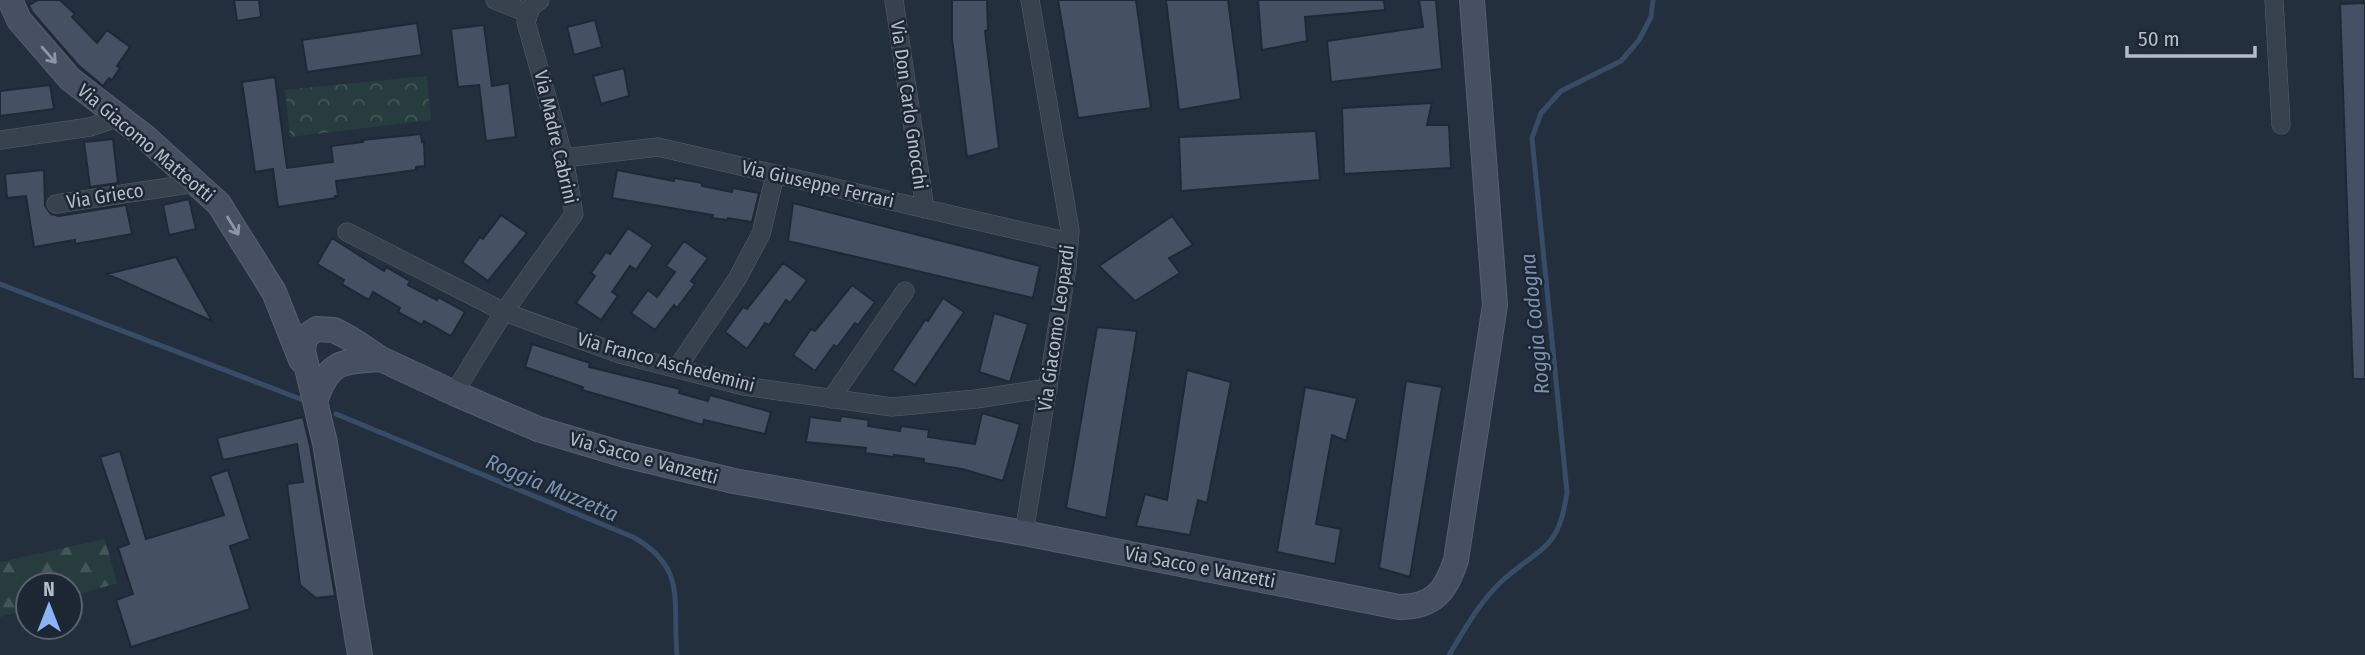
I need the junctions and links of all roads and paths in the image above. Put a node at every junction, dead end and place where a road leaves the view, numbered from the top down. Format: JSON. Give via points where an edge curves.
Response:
{"nodes":[{"id":1,"x":10,"y":0,"type":"edge"},
{"id":2,"x":495,"y":0,"type":"edge"},
{"id":3,"x":540,"y":0,"type":"edge"},
{"id":4,"x":894,"y":0,"type":"edge"},
{"id":5,"x":1030,"y":0,"type":"edge"},
{"id":6,"x":1472,"y":0,"type":"edge"},
{"id":7,"x":2274,"y":0,"type":"edge"},
{"id":8,"x":527,"y":13,"type":"junction"},
{"id":9,"x":120,"y":117,"type":"junction"},
{"id":10,"x":2281,"y":125,"type":"dead end"},
{"id":11,"x":0,"y":140,"type":"edge"},
{"id":12,"x":564,"y":158,"type":"junction"},
{"id":13,"x":775,"y":175,"type":"junction"},
{"id":14,"x":196,"y":183,"type":"junction"},
{"id":15,"x":56,"y":204,"type":"dead end"},
{"id":16,"x":925,"y":209,"type":"junction"},
{"id":17,"x":347,"y":232,"type":"dead end"},
{"id":18,"x":1069,"y":242,"type":"junction"},
{"id":19,"x":905,"y":291,"type":"dead end"},
{"id":20,"x":274,"y":292,"type":"junction"},
{"id":21,"x":504,"y":312,"type":"junction"},
{"id":22,"x":317,"y":329,"type":"junction"},
{"id":23,"x":371,"y":360,"type":"junction"},
{"id":24,"x":677,"y":369,"type":"junction"},
{"id":25,"x":1048,"y":388,"type":"junction"},
{"id":26,"x":311,"y":390,"type":"junction"},
{"id":27,"x":453,"y":393,"type":"junction"},
{"id":28,"x":831,"y":398,"type":"junction"},
{"id":29,"x":1024,"y":533,"type":"junction"},
{"id":30,"x":360,"y":655,"type":"edge"}],
"edges":[{"from":1,"to":9,"type":"street","name":"Via Giacomo Matteotti","one_way":true,"via":[[19,20],[70,79]]},
{"from":2,"to":8,"type":"street"},
{"from":3,"to":8,"type":"street"},
{"from":4,"to":16,"type":"street","name":"Via Don Carlo Gnocchi"},
{"from":5,"to":18,"type":"street","name":"Via Giacomo Leopardi"},
{"from":6,"to":29,"type":"street","name":"Via Sacco e Vanzetti","via":[[1495,305],[1456,560],[1439,594],[1427,603],[1399,607]]},
{"from":7,"to":10,"type":"street"},
{"from":8,"to":12,"type":"street","name":"Via Madre Cabrini","via":[[528,32]]},
{"from":9,"to":11,"type":"street","via":[[90,127]]},
{"from":9,"to":14,"type":"street","name":"Via Giacomo Matteotti"},
{"from":12,"to":13,"type":"street","name":"Via Giuseppe Ferrari","via":[[658,147]]},
{"from":12,"to":21,"type":"street","name":"Via Madre Cabrini","via":[[574,215]]},
{"from":13,"to":16,"type":"street","name":"Via Giuseppe Ferrari"},
{"from":13,"to":24,"type":"street","via":[[761,234]]},
{"from":14,"to":15,"type":"street","name":"Via Grieco"},
{"from":14,"to":20,"type":"street","name":"Via Giacomo Matteotti","one_way":true,"via":[[219,204]]},
{"from":16,"to":18,"type":"street","name":"Via Giuseppe Ferrari"},
{"from":17,"to":21,"type":"street","name":"Via Franco Aschedemini"},
{"from":18,"to":25,"type":"street","name":"Via Giacomo Leopardi"},
{"from":19,"to":28,"type":"street"},
{"from":20,"to":22,"type":"street","name":"Via Giacomo Matteotti"},
{"from":20,"to":26,"type":"street","name":"Via Giacomo Matteotti"},
{"from":21,"to":24,"type":"street","name":"Via Franco Aschedemini"},
{"from":21,"to":27,"type":"street","name":"Via Madre Cabrini"},
{"from":22,"to":23,"type":"street","name":"Via Sacco e Vanzetti","via":[[334,330],[351,339]]},
{"from":22,"to":26,"type":"street","via":[[303,344]]},
{"from":23,"to":26,"type":"street","via":[[330,370]]},
{"from":23,"to":27,"type":"street","name":"Via Sacco e Vanzetti"},
{"from":24,"to":28,"type":"street","name":"Via Franco Aschedemini","via":[[744,386]]},
{"from":25,"to":28,"type":"street","name":"Via Franco Aschedemini","via":[[892,407]]},
{"from":25,"to":29,"type":"street","name":"Via Giacomo Leopardi"},
{"from":26,"to":30,"type":"street","via":[[325,443]]},
{"from":27,"to":29,"type":"street","name":"Via Sacco e Vanzetti","via":[[538,429],[639,458],[734,481]]}]}
